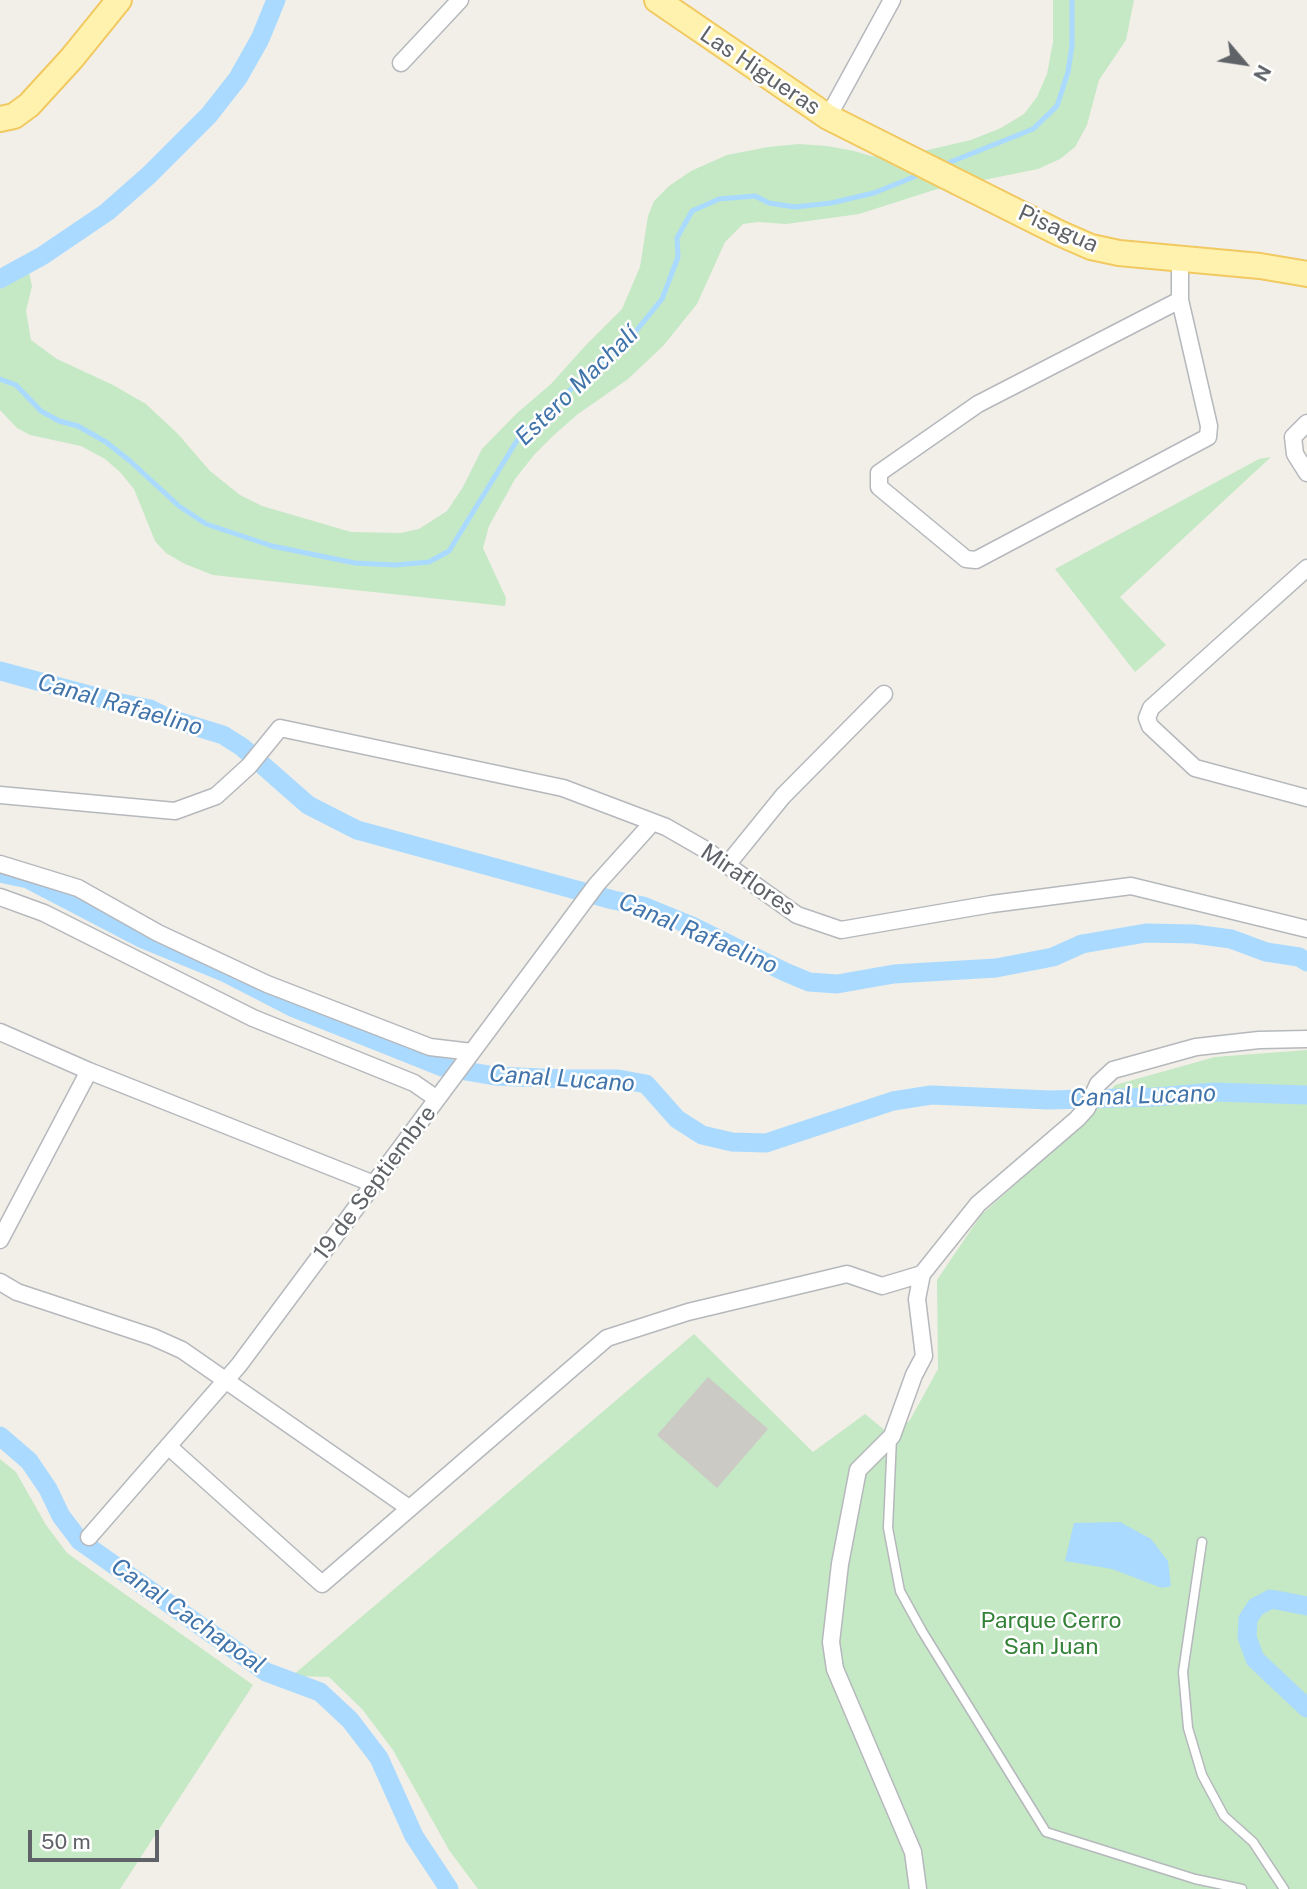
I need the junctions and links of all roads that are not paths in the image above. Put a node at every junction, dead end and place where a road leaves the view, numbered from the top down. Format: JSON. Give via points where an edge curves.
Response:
{"nodes":[{"id":1,"x":460,"y":0,"type":"edge"},
{"id":2,"x":657,"y":0,"type":"edge"},
{"id":3,"x":892,"y":0,"type":"edge"},
{"id":4,"x":112,"y":2,"type":"edge"},
{"id":5,"x":401,"y":64,"type":"dead end"},
{"id":6,"x":828,"y":117,"type":"junction"},
{"id":7,"x":0,"y":120,"type":"edge"},
{"id":8,"x":1180,"y":257,"type":"junction"},
{"id":9,"x":1307,"y":274,"type":"edge"},
{"id":10,"x":1180,"y":300,"type":"junction"},
{"id":11,"x":1307,"y":423,"type":"edge"},
{"id":12,"x":1307,"y":473,"type":"edge"},
{"id":13,"x":1307,"y":568,"type":"edge"},
{"id":14,"x":884,"y":694,"type":"dead end"},
{"id":15,"x":0,"y":794,"type":"edge"},
{"id":16,"x":1307,"y":798,"type":"edge"},
{"id":17,"x":653,"y":822,"type":"junction"},
{"id":18,"x":0,"y":863,"type":"edge"},
{"id":19,"x":727,"y":865,"type":"junction"},
{"id":20,"x":0,"y":897,"type":"edge"},
{"id":21,"x":1307,"y":929,"type":"edge"},
{"id":22,"x":0,"y":1032,"type":"edge"},
{"id":23,"x":1307,"y":1038,"type":"edge"},
{"id":24,"x":469,"y":1056,"type":"junction"},
{"id":25,"x":89,"y":1070,"type":"junction"},
{"id":26,"x":437,"y":1099,"type":"junction"},
{"id":27,"x":373,"y":1184,"type":"junction"},
{"id":28,"x":0,"y":1240,"type":"edge"},
{"id":29,"x":922,"y":1274,"type":"junction"},
{"id":30,"x":0,"y":1282,"type":"edge"},
{"id":31,"x":225,"y":1381,"type":"junction"},
{"id":32,"x":892,"y":1436,"type":"junction"},
{"id":33,"x":168,"y":1446,"type":"junction"},
{"id":34,"x":410,"y":1508,"type":"junction"},
{"id":35,"x":89,"y":1537,"type":"dead end"},
{"id":36,"x":1202,"y":1542,"type":"dead end"},
{"id":37,"x":918,"y":1889,"type":"edge"},
{"id":38,"x":1242,"y":1889,"type":"edge"},
{"id":39,"x":1284,"y":1889,"type":"edge"}],
"edges":[{"from":1,"to":5,"type":"street"},
{"from":2,"to":6,"type":"main road","name":"Las Higueras"},
{"from":3,"to":6,"type":"street"},
{"from":4,"to":7,"type":"main road","via":[[72,58],[29,105]]},
{"from":6,"to":8,"type":"main road","name":"Pisagua","via":[[1091,247]]},
{"from":8,"to":9,"type":"main road","name":"Pisagua"},
{"from":8,"to":10,"type":"street"},
{"from":10,"to":10,"type":"street","via":[[978,404],[878,473],[879,487],[966,559],[976,560],[1208,437]]},
{"from":11,"to":12,"type":"street","via":[[1293,437],[1295,454]]},
{"from":13,"to":16,"type":"street","via":[[1151,708],[1147,718],[1195,768]]},
{"from":14,"to":19,"type":"street","via":[[783,796]]},
{"from":15,"to":17,"type":"street","name":"Miraflores","via":[[175,811],[216,796],[280,728],[563,788]]},
{"from":17,"to":19,"type":"street","name":"Miraflores"},
{"from":17,"to":24,"type":"street","name":"19 de Septiembre","via":[[597,884]]},
{"from":18,"to":24,"type":"street","via":[[78,888],[158,933],[267,984],[430,1046]]},
{"from":19,"to":21,"type":"street","name":"Miraflores","via":[[797,915],[841,930],[1131,886]]},
{"from":20,"to":26,"type":"street","via":[[44,913],[253,1018],[414,1083]]},
{"from":22,"to":25,"type":"street"},
{"from":23,"to":29,"type":"street","via":[[1195,1047],[1113,1070],[1098,1084],[1087,1108],[978,1204]]},
{"from":24,"to":26,"type":"street","name":"19 de Septiembre"},
{"from":25,"to":27,"type":"street"},
{"from":25,"to":28,"type":"street"},
{"from":26,"to":27,"type":"street","name":"19 de Septiembre"},
{"from":27,"to":31,"type":"street","name":"19 de Septiembre"},
{"from":29,"to":32,"type":"street","via":[[917,1299],[924,1356]]},
{"from":29,"to":34,"type":"street","via":[[882,1286],[847,1274],[688,1312],[607,1338]]},
{"from":30,"to":31,"type":"street","via":[[182,1350]]},
{"from":31,"to":33,"type":"street","name":"19 de Septiembre"},
{"from":31,"to":34,"type":"street"},
{"from":32,"to":37,"type":"street","via":[[858,1470],[831,1642],[835,1669],[913,1852]]},
{"from":32,"to":38,"type":"lane","via":[[888,1528],[900,1591],[1046,1832],[1195,1879]]},
{"from":33,"to":34,"type":"street","via":[[322,1584]]},
{"from":33,"to":35,"type":"street","name":"19 de Septiembre"},
{"from":36,"to":39,"type":"lane","via":[[1183,1672],[1188,1728],[1202,1775],[1224,1816],[1254,1842]]}]}
